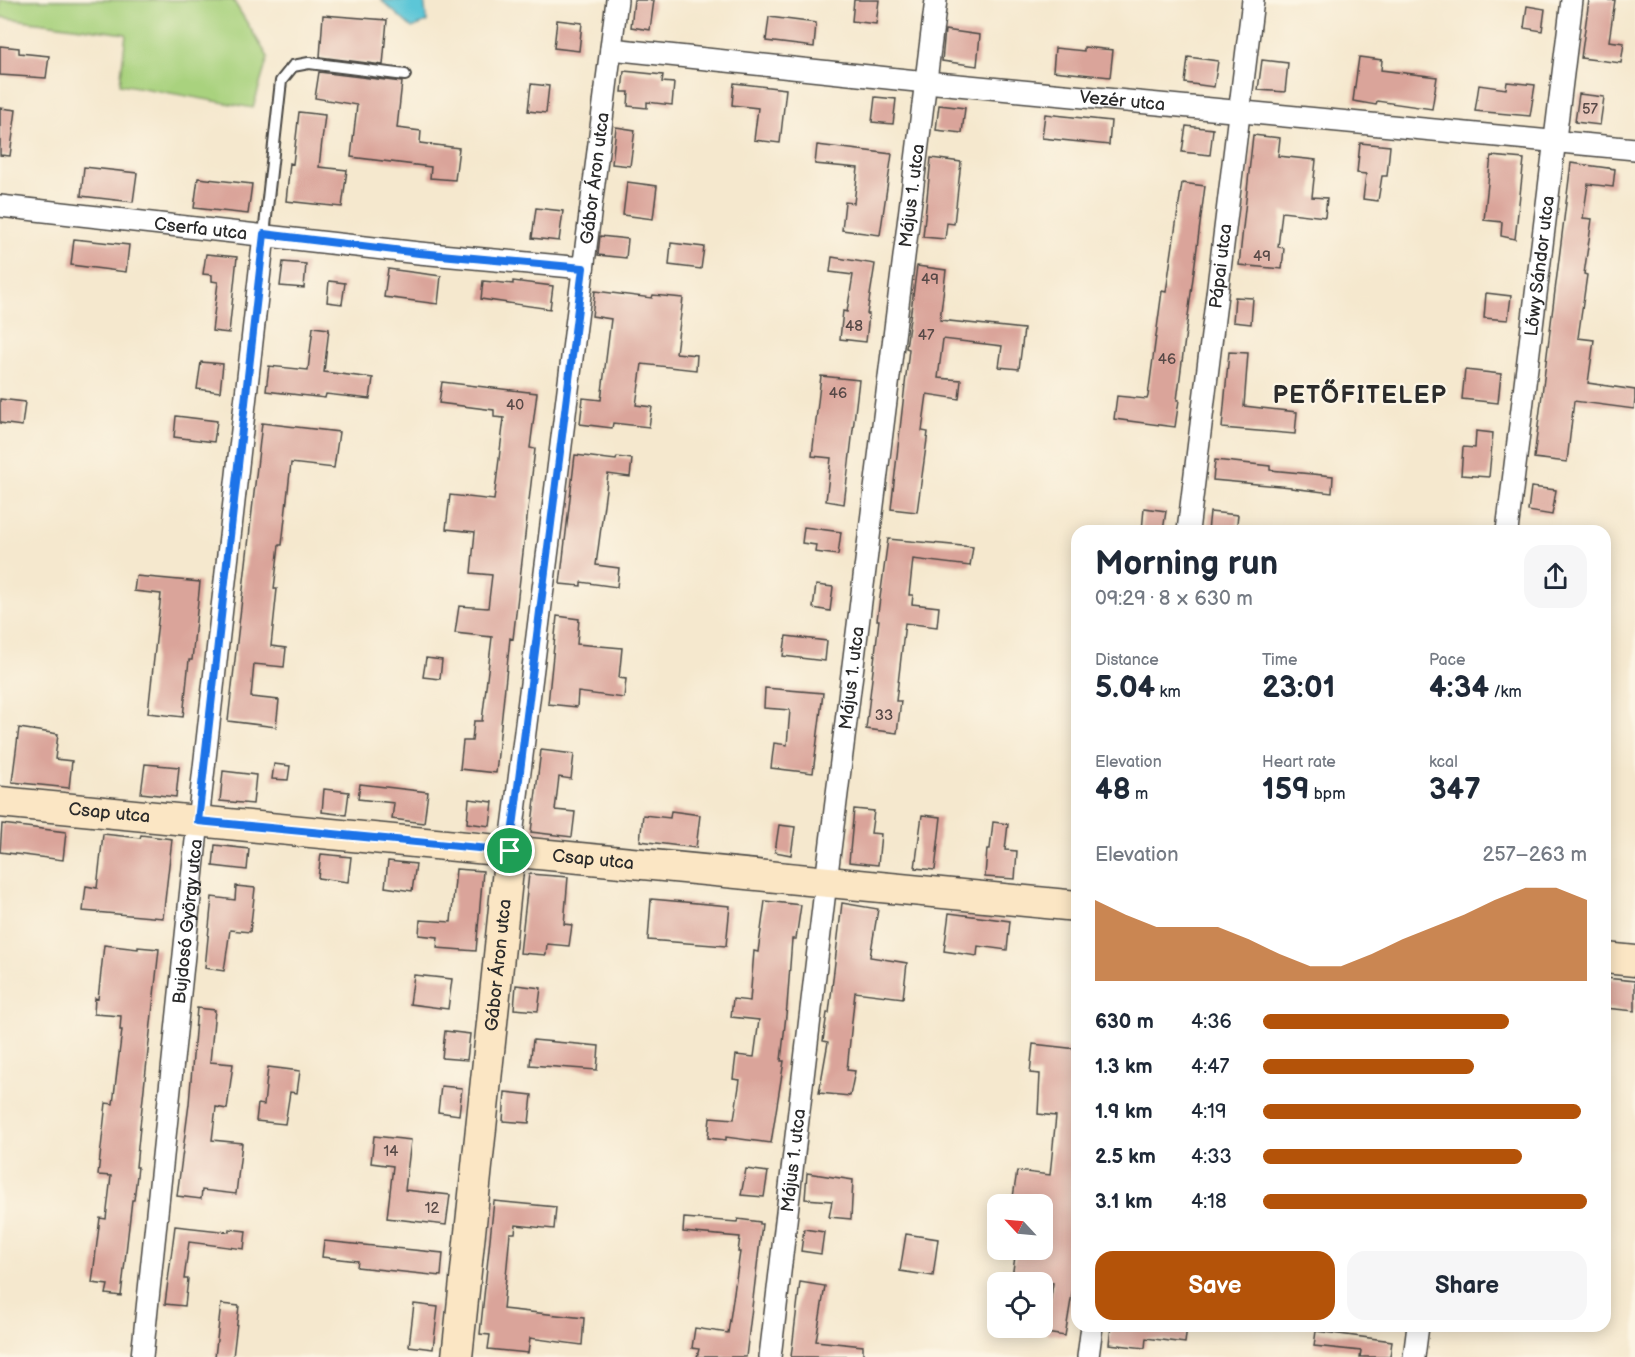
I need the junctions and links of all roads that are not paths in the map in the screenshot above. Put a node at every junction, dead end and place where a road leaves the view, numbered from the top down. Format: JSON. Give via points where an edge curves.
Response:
{"nodes":[{"id":1,"x":617,"y":0,"type":"edge"},
{"id":2,"x":936,"y":0,"type":"edge"},
{"id":3,"x":1253,"y":0,"type":"edge"},
{"id":4,"x":1572,"y":0,"type":"edge"},
{"id":5,"x":611,"y":49,"type":"junction"},
{"id":6,"x":405,"y":75,"type":"dead end"},
{"id":7,"x":926,"y":82,"type":"junction"},
{"id":8,"x":1239,"y":112,"type":"junction"},
{"id":9,"x":1554,"y":140,"type":"junction"},
{"id":10,"x":1635,"y":149,"type":"edge"},
{"id":11,"x":0,"y":206,"type":"edge"},
{"id":12,"x":264,"y":234,"type":"junction"},
{"id":13,"x":583,"y":268,"type":"junction"},
{"id":14,"x":1189,"y":525,"type":"edge"},
{"id":15,"x":1508,"y":525,"type":"edge"},
{"id":16,"x":0,"y":802,"type":"edge"},
{"id":17,"x":198,"y":821,"type":"junction"},
{"id":18,"x":510,"y":851,"type":"junction"},
{"id":19,"x":826,"y":882,"type":"junction"},
{"id":20,"x":1071,"y":905,"type":"edge"},
{"id":21,"x":1611,"y":959,"type":"edge"},
{"id":22,"x":1635,"y":961,"type":"edge"},
{"id":23,"x":1091,"y":1332,"type":"edge"},
{"id":24,"x":1417,"y":1332,"type":"edge"},
{"id":25,"x":142,"y":1357,"type":"edge"},
{"id":26,"x":457,"y":1357,"type":"edge"},
{"id":27,"x":770,"y":1357,"type":"edge"},
{"id":28,"x":1088,"y":1357,"type":"edge"},
{"id":29,"x":1414,"y":1357,"type":"edge"}],
"edges":[{"from":1,"to":5,"type":"street","name":"Gábor Áron utca"},
{"from":2,"to":7,"type":"street","name":"Május 1. utca"},
{"from":3,"to":8,"type":"street","name":"Pápai utca"},
{"from":4,"to":9,"type":"street","name":"Lőwy Sándor utca"},
{"from":5,"to":7,"type":"street","name":"Vezér utca"},
{"from":5,"to":13,"type":"street","name":"Gábor Áron utca"},
{"from":6,"to":12,"type":"lane","via":[[309,63],[293,66],[281,81]]},
{"from":7,"to":8,"type":"street","name":"Vezér utca"},
{"from":7,"to":19,"type":"street","name":"Május 1. utca"},
{"from":8,"to":9,"type":"street","name":"Vezér utca"},
{"from":8,"to":14,"type":"street","name":"Pápai utca"},
{"from":9,"to":10,"type":"street","name":"Vezér utca"},
{"from":9,"to":15,"type":"street","name":"Lőwy Sándor utca"},
{"from":11,"to":12,"type":"street","name":"Cserfa utca"},
{"from":12,"to":13,"type":"street","name":"Cserfa utca"},
{"from":12,"to":17,"type":"street","name":"Bujdosó György utca"},
{"from":13,"to":18,"type":"street","name":"Gábor Áron utca"},
{"from":16,"to":17,"type":"street","name":"Csap utca"},
{"from":17,"to":18,"type":"street","name":"Csap utca"},
{"from":17,"to":25,"type":"street","name":"Bujdosó György utca"},
{"from":18,"to":19,"type":"street","name":"Csap utca"},
{"from":18,"to":26,"type":"street","name":"Gábor Áron utca"},
{"from":19,"to":20,"type":"street","name":"Csap utca"},
{"from":19,"to":27,"type":"street","name":"Május 1. utca"},
{"from":21,"to":22,"type":"street"},
{"from":23,"to":28,"type":"street"},
{"from":24,"to":29,"type":"street"}]}
